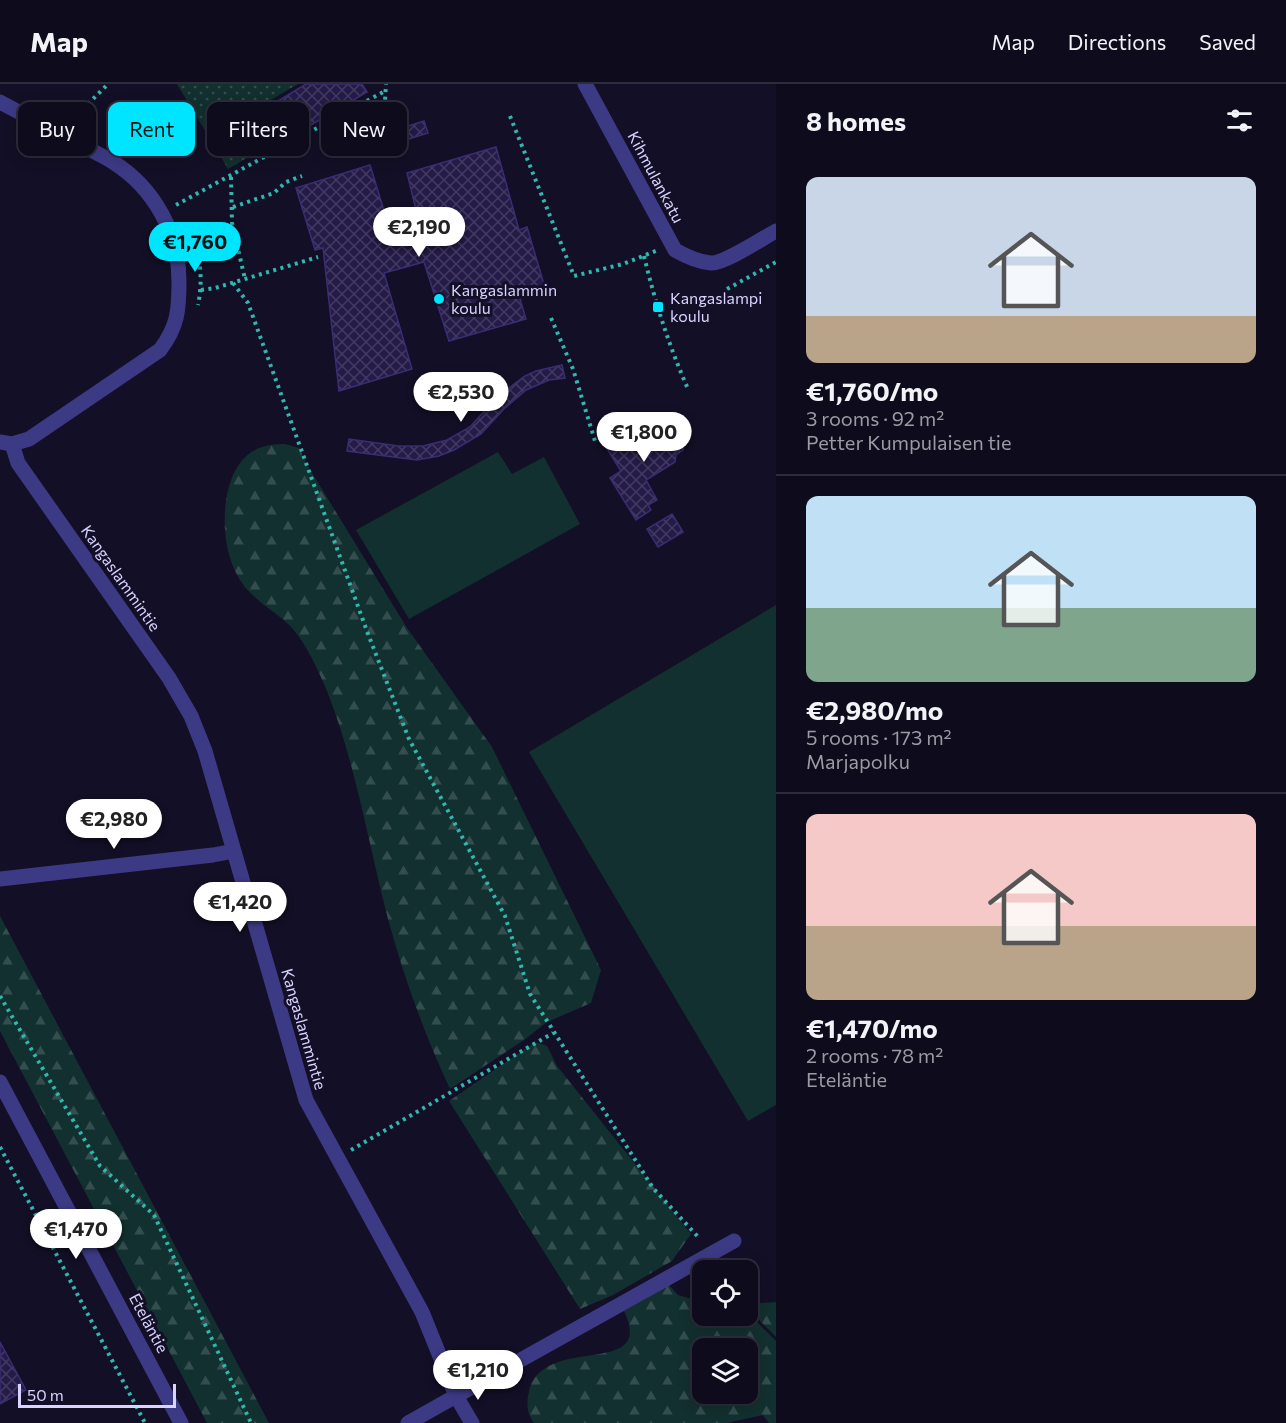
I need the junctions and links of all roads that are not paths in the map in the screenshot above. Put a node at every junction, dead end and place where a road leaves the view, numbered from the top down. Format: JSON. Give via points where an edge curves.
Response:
{"nodes":[{"id":1,"x":585,"y":84,"type":"edge"},
{"id":2,"x":0,"y":102,"type":"edge"},
{"id":3,"x":776,"y":231,"type":"edge"},
{"id":4,"x":6,"y":443,"type":"edge"},
{"id":5,"x":234,"y":851,"type":"junction"},
{"id":6,"x":0,"y":879,"type":"edge"},
{"id":7,"x":0,"y":1082,"type":"edge"},
{"id":8,"x":734,"y":1241,"type":"dead end"},
{"id":9,"x":456,"y":1396,"type":"junction"},
{"id":10,"x":181,"y":1423,"type":"edge"},
{"id":11,"x":408,"y":1423,"type":"edge"},
{"id":12,"x":472,"y":1423,"type":"edge"}],
"edges":[{"from":1,"to":3,"type":"street","name":"Kihmulankatu","via":[[675,250],[693,260],[714,264]]},
{"from":2,"to":4,"type":"street","via":[[114,163],[145,190],[168,223],[179,274],[177,319],[160,350],[29,439]]},
{"from":4,"to":5,"type":"street","name":"Kangaslammintie","via":[[169,678],[191,716]]},
{"from":5,"to":6,"type":"street"},
{"from":5,"to":9,"type":"street","name":"Kangaslammintie","via":[[306,1100],[422,1312]]},
{"from":7,"to":10,"type":"street","name":"Eteläntie"},
{"from":8,"to":9,"type":"street"},
{"from":9,"to":11,"type":"street"},
{"from":9,"to":12,"type":"street","name":"Kangaslammintie"}]}
